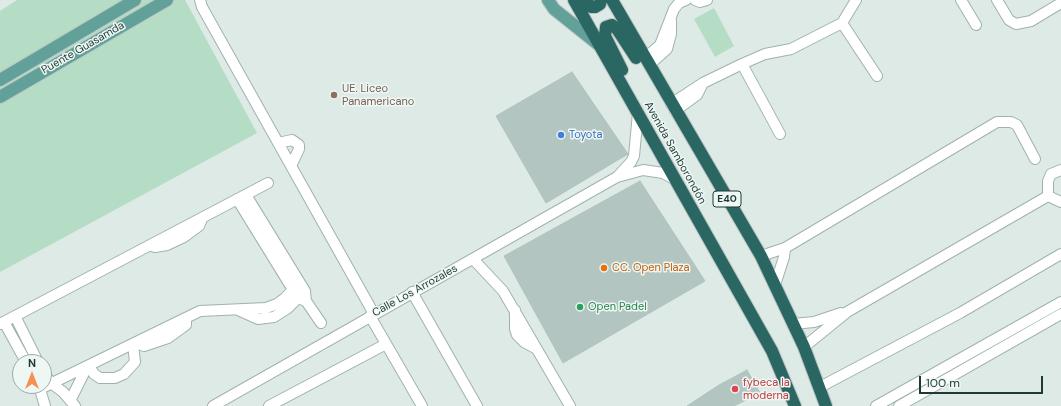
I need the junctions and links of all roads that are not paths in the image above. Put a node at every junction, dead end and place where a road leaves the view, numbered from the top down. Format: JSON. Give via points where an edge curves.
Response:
{"nodes":[{"id":1,"x":135,"y":0,"type":"edge"},
{"id":2,"x":167,"y":0,"type":"edge"},
{"id":3,"x":200,"y":0,"type":"edge"},
{"id":4,"x":574,"y":0,"type":"edge"},
{"id":5,"x":585,"y":0,"type":"edge"},
{"id":6,"x":601,"y":0,"type":"edge"},
{"id":7,"x":612,"y":0,"type":"edge"},
{"id":8,"x":686,"y":0,"type":"edge"},
{"id":9,"x":695,"y":0,"type":"edge"},
{"id":10,"x":707,"y":0,"type":"edge"},
{"id":11,"x":856,"y":0,"type":"edge"},
{"id":12,"x":961,"y":0,"type":"edge"},
{"id":13,"x":998,"y":0,"type":"edge"},
{"id":14,"x":549,"y":3,"type":"edge"},
{"id":15,"x":1061,"y":3,"type":"edge"},
{"id":16,"x":842,"y":23,"type":"junction"},
{"id":17,"x":976,"y":25,"type":"dead end"},
{"id":18,"x":599,"y":45,"type":"junction"},
{"id":19,"x":647,"y":62,"type":"junction"},
{"id":20,"x":742,"y":64,"type":"junction"},
{"id":21,"x":877,"y":76,"type":"dead end"},
{"id":22,"x":0,"y":80,"type":"edge"},
{"id":23,"x":0,"y":97,"type":"edge"},
{"id":24,"x":673,"y":108,"type":"junction"},
{"id":25,"x":638,"y":113,"type":"junction"},
{"id":26,"x":780,"y":134,"type":"dead end"},
{"id":27,"x":278,"y":143,"type":"junction"},
{"id":28,"x":1035,"y":159,"type":"dead end"},
{"id":29,"x":291,"y":166,"type":"junction"},
{"id":30,"x":1061,"y":170,"type":"edge"},
{"id":31,"x":617,"y":177,"type":"junction"},
{"id":32,"x":674,"y":179,"type":"junction"},
{"id":33,"x":268,"y":183,"type":"dead end"},
{"id":34,"x":1048,"y":196,"type":"junction"},
{"id":35,"x":241,"y":197,"type":"junction"},
{"id":36,"x":1061,"y":202,"type":"edge"},
{"id":37,"x":780,"y":250,"type":"junction"},
{"id":38,"x":1061,"y":254,"type":"edge"},
{"id":39,"x":761,"y":256,"type":"junction"},
{"id":40,"x":473,"y":259,"type":"junction"},
{"id":41,"x":775,"y":285,"type":"junction"},
{"id":42,"x":300,"y":292,"type":"junction"},
{"id":43,"x":412,"y":292,"type":"junction"},
{"id":44,"x":1061,"y":302,"type":"edge"},
{"id":45,"x":847,"y":312,"type":"junction"},
{"id":46,"x":1061,"y":314,"type":"edge"},
{"id":47,"x":372,"y":315,"type":"junction"},
{"id":48,"x":15,"y":316,"type":"junction"},
{"id":49,"x":814,"y":322,"type":"junction"},
{"id":50,"x":2,"y":323,"type":"edge"},
{"id":51,"x":320,"y":323,"type":"dead end"},
{"id":52,"x":792,"y":324,"type":"junction"},
{"id":53,"x":820,"y":333,"type":"junction"},
{"id":54,"x":994,"y":339,"type":"junction"},
{"id":55,"x":134,"y":343,"type":"junction"},
{"id":56,"x":386,"y":344,"type":"junction"},
{"id":57,"x":804,"y":347,"type":"junction"},
{"id":58,"x":998,"y":350,"type":"junction"},
{"id":59,"x":21,"y":354,"type":"edge"},
{"id":60,"x":34,"y":354,"type":"edge"},
{"id":61,"x":88,"y":366,"type":"junction"},
{"id":62,"x":942,"y":368,"type":"junction"},
{"id":63,"x":948,"y":380,"type":"junction"},
{"id":64,"x":52,"y":383,"type":"edge"},
{"id":65,"x":52,"y":384,"type":"edge"},
{"id":66,"x":820,"y":387,"type":"junction"},
{"id":67,"x":41,"y":394,"type":"edge"},
{"id":68,"x":73,"y":402,"type":"edge"},
{"id":69,"x":890,"y":402,"type":"edge"},
{"id":70,"x":45,"y":406,"type":"edge"},
{"id":71,"x":213,"y":406,"type":"edge"},
{"id":72,"x":269,"y":406,"type":"edge"},
{"id":73,"x":422,"y":406,"type":"edge"},
{"id":74,"x":477,"y":406,"type":"edge"},
{"id":75,"x":570,"y":406,"type":"edge"},
{"id":76,"x":795,"y":406,"type":"edge"},
{"id":77,"x":826,"y":406,"type":"edge"},
{"id":78,"x":876,"y":406,"type":"edge"},
{"id":79,"x":899,"y":406,"type":"edge"}],
"edges":[{"from":1,"to":22,"type":"main road","name":"Puente Guasamda"},
{"from":2,"to":23,"type":"main road","name":"Puente Guasamda"},
{"from":3,"to":27,"type":"street"},
{"from":4,"to":18,"type":"highway","name":"Avenida Samborondón"},
{"from":5,"to":6,"type":"highway","via":[[588,5],[595,7]]},
{"from":7,"to":19,"type":"highway","name":"Avenida Samborondón","number":"E40"},
{"from":8,"to":19,"type":"street","via":[[674,9],[660,45]]},
{"from":9,"to":10,"type":"street"},
{"from":11,"to":16,"type":"street"},
{"from":12,"to":17,"type":"street"},
{"from":13,"to":15,"type":"street","via":[[1009,20],[1016,24],[1031,21]]},
{"from":14,"to":18,"type":"main road"},
{"from":16,"to":20,"type":"street","via":[[791,49],[765,54]]},
{"from":16,"to":21,"type":"street"},
{"from":18,"to":25,"type":"highway","name":"Avenida Samborondón"},
{"from":19,"to":24,"type":"highway","name":"Avenida Samborondón","number":"E40"},
{"from":19,"to":25,"type":"highway","via":[[635,58],[615,26],[606,28],[605,36],[632,90]]},
{"from":20,"to":24,"type":"street","via":[[703,83],[697,96]]},
{"from":20,"to":26,"type":"street"},
{"from":24,"to":39,"type":"highway","name":"Avenida Samborondón","number":"E40"},
{"from":25,"to":31,"type":"street","name":"Calle Los Arrozales","via":[[634,156]]},
{"from":25,"to":32,"type":"highway","name":"Avenida Samborondón"},
{"from":27,"to":29,"type":"street"},
{"from":27,"to":29,"type":"street","via":[[292,140],[299,145]]},
{"from":28,"to":37,"type":"street","via":[[1017,125],[1004,121],[996,122]]},
{"from":29,"to":47,"type":"street"},
{"from":30,"to":34,"type":"street","via":[[1051,174],[1048,181]]},
{"from":31,"to":32,"type":"street","name":"Calle Los Arrozales","via":[[643,170]]},
{"from":31,"to":40,"type":"street","name":"Calle Los Arrozales"},
{"from":32,"to":76,"type":"highway","name":"Avenida Samborondón","via":[[772,351]]},
{"from":33,"to":35,"type":"street"},
{"from":34,"to":36,"type":"street"},
{"from":34,"to":45,"type":"street"},
{"from":35,"to":42,"type":"street"},
{"from":35,"to":48,"type":"street"},
{"from":37,"to":39,"type":"street"},
{"from":37,"to":41,"type":"street","via":[[782,266]]},
{"from":38,"to":66,"type":"street","via":[[940,324]]},
{"from":39,"to":41,"type":"highway","name":"Avenida Samborondón","number":"E40"},
{"from":40,"to":43,"type":"street","name":"Calle Los Arrozales"},
{"from":40,"to":75,"type":"street","via":[[496,282],[515,310]]},
{"from":41,"to":52,"type":"highway","name":"Avenida Samborondón","number":"E40"},
{"from":42,"to":51,"type":"street"},
{"from":42,"to":55,"type":"street","via":[[288,308],[274,317],[258,319],[238,310],[208,310],[186,318],[186,325],[168,338],[144,346]]},
{"from":43,"to":47,"type":"street","name":"Calle Los Arrozales"},
{"from":43,"to":74,"type":"street"},
{"from":44,"to":54,"type":"street"},
{"from":45,"to":49,"type":"street"},
{"from":45,"to":53,"type":"street"},
{"from":46,"to":58,"type":"street"},
{"from":47,"to":56,"type":"street"},
{"from":47,"to":71,"type":"street","name":"Calle Los Arrozales"},
{"from":48,"to":50,"type":"street"},
{"from":48,"to":60,"type":"street"},
{"from":49,"to":52,"type":"street"},
{"from":49,"to":53,"type":"street"},
{"from":50,"to":59,"type":"street"},
{"from":52,"to":57,"type":"highway","name":"Avenida Samborondón","number":"E40"},
{"from":53,"to":57,"type":"street"},
{"from":54,"to":58,"type":"street"},
{"from":54,"to":62,"type":"street"},
{"from":55,"to":61,"type":"street"},
{"from":55,"to":61,"type":"street","via":[[135,362],[124,374],[115,378],[100,378]]},
{"from":56,"to":72,"type":"street"},
{"from":56,"to":73,"type":"street"},
{"from":57,"to":66,"type":"highway","name":"Avenida Samborondón","number":"E40"},
{"from":58,"to":63,"type":"street"},
{"from":61,"to":64,"type":"street"},
{"from":61,"to":68,"type":"street"},
{"from":62,"to":63,"type":"street"},
{"from":62,"to":69,"type":"street"},
{"from":63,"to":79,"type":"street"},
{"from":65,"to":68,"type":"street"},
{"from":66,"to":77,"type":"highway","name":"Avenida Samborondón","number":"E40"},
{"from":67,"to":70,"type":"street"},
{"from":69,"to":78,"type":"street"}]}
